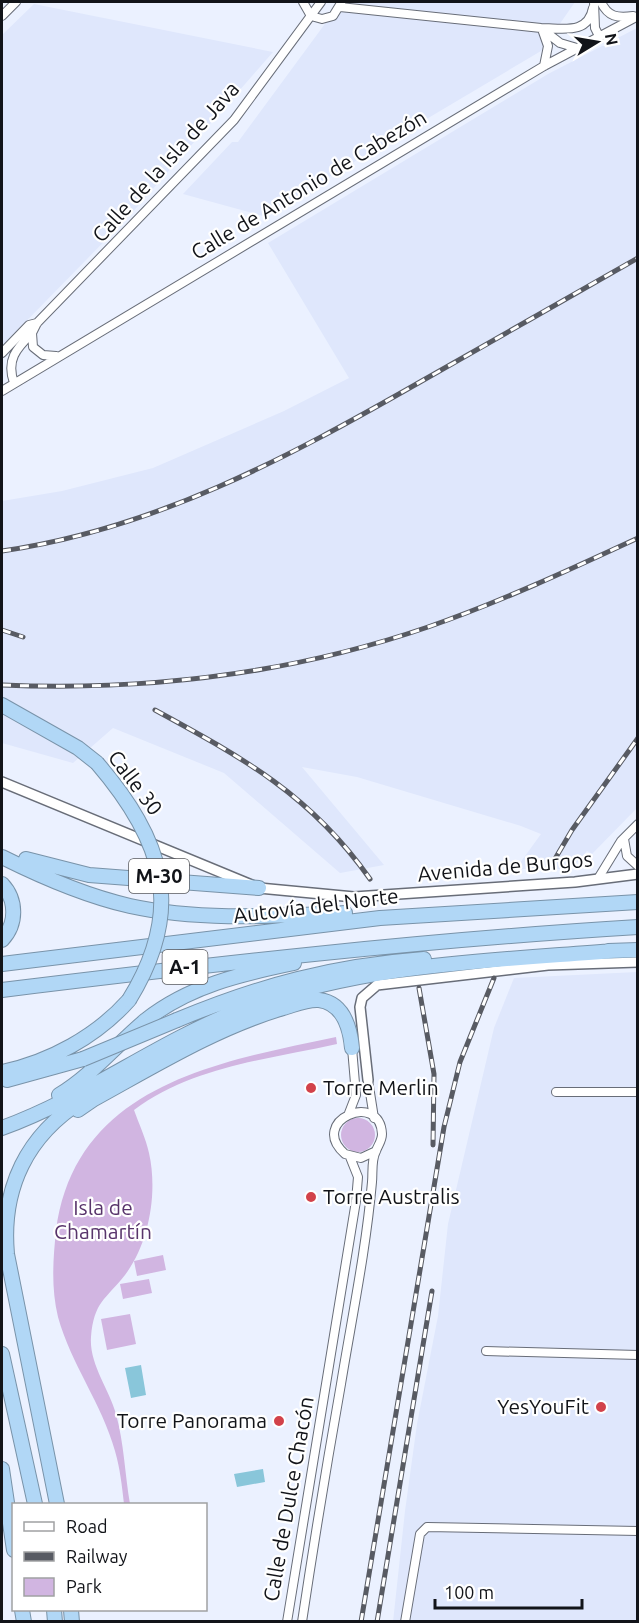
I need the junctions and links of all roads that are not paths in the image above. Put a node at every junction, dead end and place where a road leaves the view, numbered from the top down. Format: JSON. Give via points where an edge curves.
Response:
{"nodes":[{"id":1,"x":16,"y":2,"type":"edge"},
{"id":2,"x":303,"y":2,"type":"edge"},
{"id":3,"x":321,"y":2,"type":"edge"},
{"id":4,"x":602,"y":2,"type":"edge"},
{"id":5,"x":341,"y":4,"type":"edge"},
{"id":6,"x":593,"y":5,"type":"edge"},
{"id":7,"x":2,"y":16,"type":"edge"},
{"id":8,"x":311,"y":16,"type":"junction"},
{"id":9,"x":638,"y":16,"type":"edge"},
{"id":10,"x":541,"y":28,"type":"junction"},
{"id":11,"x":599,"y":36,"type":"junction"},
{"id":12,"x":577,"y":48,"type":"junction"},
{"id":13,"x":544,"y":66,"type":"junction"},
{"id":14,"x":37,"y":323,"type":"junction"},
{"id":15,"x":32,"y":333,"type":"junction"},
{"id":16,"x":2,"y":353,"type":"edge"},
{"id":17,"x":56,"y":356,"type":"junction"},
{"id":18,"x":14,"y":383,"type":"junction"},
{"id":19,"x":2,"y":391,"type":"edge"},
{"id":20,"x":3,"y":706,"type":"edge"},
{"id":21,"x":2,"y":782,"type":"edge"},
{"id":22,"x":638,"y":824,"type":"edge"},
{"id":23,"x":624,"y":839,"type":"junction"},
{"id":24,"x":2,"y":849,"type":"edge"},
{"id":25,"x":2,"y":857,"type":"edge"},
{"id":26,"x":638,"y":866,"type":"edge"},
{"id":27,"x":638,"y":874,"type":"edge"},
{"id":28,"x":598,"y":878,"type":"junction"},
{"id":29,"x":2,"y":884,"type":"edge"},
{"id":30,"x":259,"y":888,"type":"junction"},
{"id":31,"x":638,"y":902,"type":"edge"},
{"id":32,"x":380,"y":918,"type":"junction"},
{"id":33,"x":638,"y":927,"type":"edge"},
{"id":34,"x":2,"y":940,"type":"edge"},
{"id":35,"x":368,"y":948,"type":"junction"},
{"id":36,"x":638,"y":950,"type":"edge"},
{"id":37,"x":614,"y":951,"type":"junction"},
{"id":38,"x":638,"y":962,"type":"edge"},
{"id":39,"x":2,"y":964,"type":"edge"},
{"id":40,"x":462,"y":964,"type":"junction"},
{"id":41,"x":548,"y":965,"type":"junction"},
{"id":42,"x":2,"y":990,"type":"edge"},
{"id":43,"x":352,"y":1048,"type":"joint"},
{"id":44,"x":142,"y":1059,"type":"junction"},
{"id":45,"x":2,"y":1072,"type":"edge"},
{"id":46,"x":2,"y":1080,"type":"edge"},
{"id":47,"x":368,"y":1080,"type":"joint"},
{"id":48,"x":556,"y":1092,"type":"dead end"},
{"id":49,"x":638,"y":1092,"type":"edge"},
{"id":50,"x":349,"y":1113,"type":"junction"},
{"id":51,"x":374,"y":1118,"type":"junction"},
{"id":52,"x":2,"y":1126,"type":"edge"},
{"id":53,"x":35,"y":1141,"type":"junction"},
{"id":54,"x":375,"y":1151,"type":"junction"},
{"id":55,"x":350,"y":1157,"type":"junction"},
{"id":56,"x":346,"y":1271,"type":"junction"},
{"id":57,"x":361,"y":1272,"type":"junction"},
{"id":58,"x":486,"y":1351,"type":"dead end"},
{"id":59,"x":2,"y":1354,"type":"edge"},
{"id":60,"x":638,"y":1355,"type":"edge"},
{"id":61,"x":327,"y":1383,"type":"junction"},
{"id":62,"x":341,"y":1385,"type":"junction"},
{"id":63,"x":2,"y":1469,"type":"edge"},
{"id":64,"x":309,"y":1494,"type":"junction"},
{"id":65,"x":322,"y":1496,"type":"junction"},
{"id":66,"x":35,"y":1503,"type":"edge"},
{"id":67,"x":55,"y":1503,"type":"edge"},
{"id":68,"x":2,"y":1512,"type":"edge"},
{"id":69,"x":638,"y":1531,"type":"edge"},
{"id":70,"x":12,"y":1537,"type":"edge"},
{"id":71,"x":12,"y":1550,"type":"edge"},
{"id":72,"x":289,"y":1609,"type":"junction"},
{"id":73,"x":304,"y":1610,"type":"junction"},
{"id":74,"x":405,"y":1621,"type":"edge"},
{"id":75,"x":287,"y":1622,"type":"edge"},
{"id":76,"x":302,"y":1622,"type":"edge"}],
"edges":[{"from":1,"to":7,"type":"street"},
{"from":2,"to":8,"type":"street"},
{"from":3,"to":8,"type":"street","name":"Calle de la Isla de Java"},
{"from":4,"to":9,"type":"street","via":[[615,17]]},
{"from":5,"to":8,"type":"street","via":[[328,19]]},
{"from":5,"to":10,"type":"street"},
{"from":6,"to":10,"type":"street","via":[[591,19],[580,27]]},
{"from":6,"to":11,"type":"street"},
{"from":8,"to":14,"type":"street","name":"Calle de la Isla de Java","via":[[234,120]]},
{"from":9,"to":11,"type":"street","name":"Calle de Antonio de Cabezón"},
{"from":10,"to":12,"type":"street","via":[[560,43]]},
{"from":10,"to":13,"type":"street","via":[[548,46]]},
{"from":11,"to":12,"type":"street","name":"Calle de Antonio de Cabezón"},
{"from":12,"to":13,"type":"street","name":"Calle de Antonio de Cabezón"},
{"from":13,"to":17,"type":"street","name":"Calle de Antonio de Cabezón"},
{"from":14,"to":15,"type":"street","name":"Calle de la Isla de Java"},
{"from":14,"to":16,"type":"street","name":"Calle de la Isla de Java","via":[[29,325]]},
{"from":15,"to":17,"type":"street","via":[[31,341],[37,352]]},
{"from":15,"to":18,"type":"street","name":"Calle de la Isla de Java","via":[[12,357],[10,372]]},
{"from":17,"to":18,"type":"street","name":"Calle de Antonio de Cabezón"},
{"from":18,"to":19,"type":"street","name":"Calle de Antonio de Cabezón"},
{"from":20,"to":45,"type":"highway","name":"Calle 30","number":"M-30","bridge":true,"via":[[78,748],[120,790],[141,822],[155,854],[161,923],[143,976],[129,1000],[110,1020],[78,1042],[36,1062]]},
{"from":21,"to":30,"type":"street","name":"Avenida de Burgos"},
{"from":22,"to":23,"type":"street"},
{"from":23,"to":26,"type":"street","via":[[627,856]]},
{"from":23,"to":28,"type":"street"},
{"from":24,"to":30,"type":"highway","via":[[38,864],[89,875]]},
{"from":25,"to":32,"type":"highway","via":[[78,891],[131,906],[209,916],[363,913]]},
{"from":27,"to":28,"type":"street","name":"Avenida de Burgos"},
{"from":28,"to":30,"type":"street","name":"Avenida de Burgos","via":[[354,897]]},
{"from":29,"to":34,"type":"highway","via":[[13,903],[13,921]]},
{"from":31,"to":32,"type":"highway","name":"Autovía del Norte","number":"A-1"},
{"from":32,"to":39,"type":"highway","name":"Autovía del Norte","number":"A-1"},
{"from":33,"to":35,"type":"highway","number":"A-1"},
{"from":35,"to":42,"type":"highway","number":"A-1"},
{"from":35,"to":52,"type":"highway","via":[[256,970],[193,991],[146,1020],[66,1091]]},
{"from":36,"to":37,"type":"highway"},
{"from":37,"to":40,"type":"highway"},
{"from":37,"to":46,"type":"highway","bridge":true,"via":[[502,952],[302,976],[257,988],[83,1059]]},
{"from":38,"to":41,"type":"street"},
{"from":40,"to":41,"type":"highway"},
{"from":40,"to":44,"type":"highway","via":[[378,973],[296,991],[213,1021]]},
{"from":41,"to":47,"type":"street","via":[[377,985],[362,998],[360,1006]]},
{"from":43,"to":50,"type":"street","via":[[356,1095]]},
{"from":43,"to":53,"type":"highway","via":[[349,1027],[335,1007],[318,1000],[293,1005],[235,1024],[187,1048],[94,1099]]},
{"from":44,"to":52,"type":"highway","via":[[31,1118]]},
{"from":44,"to":53,"type":"highway","via":[[60,1115]]},
{"from":47,"to":51,"type":"street"},
{"from":48,"to":49,"type":"street"},
{"from":50,"to":51,"type":"street","via":[[362,1112]]},
{"from":50,"to":55,"type":"street","via":[[337,1125],[335,1135],[340,1150]]},
{"from":51,"to":54,"type":"street","via":[[382,1134]]},
{"from":53,"to":67,"type":"highway","via":[[15,1177],[5,1232]]},
{"from":54,"to":55,"type":"street","via":[[366,1157]]},
{"from":54,"to":57,"type":"street","name":"Calle de Dulce Chacón"},
{"from":55,"to":56,"type":"street","name":"Calle de Dulce Chacón","via":[[358,1186]]},
{"from":56,"to":57,"type":"street"},
{"from":56,"to":61,"type":"street","name":"Calle de Dulce Chacón"},
{"from":57,"to":62,"type":"street","name":"Calle de Dulce Chacón"},
{"from":58,"to":60,"type":"street"},
{"from":59,"to":66,"type":"highway"},
{"from":61,"to":62,"type":"street","name":"Calle de Dulce Chacón"},
{"from":61,"to":64,"type":"street","name":"Calle de Dulce Chacón"},
{"from":62,"to":65,"type":"street","name":"Calle de Dulce Chacón"},
{"from":63,"to":70,"type":"highway"},
{"from":64,"to":65,"type":"street"},
{"from":64,"to":72,"type":"street","name":"Calle de Dulce Chacón"},
{"from":65,"to":73,"type":"street","name":"Calle de Dulce Chacón"},
{"from":68,"to":71,"type":"highway"},
{"from":69,"to":74,"type":"street","via":[[427,1527],[420,1534]]},
{"from":72,"to":73,"type":"street"},
{"from":72,"to":75,"type":"street","name":"Calle de Dulce Chacón"},
{"from":73,"to":76,"type":"street","name":"Calle de Dulce Chacón"}]}
